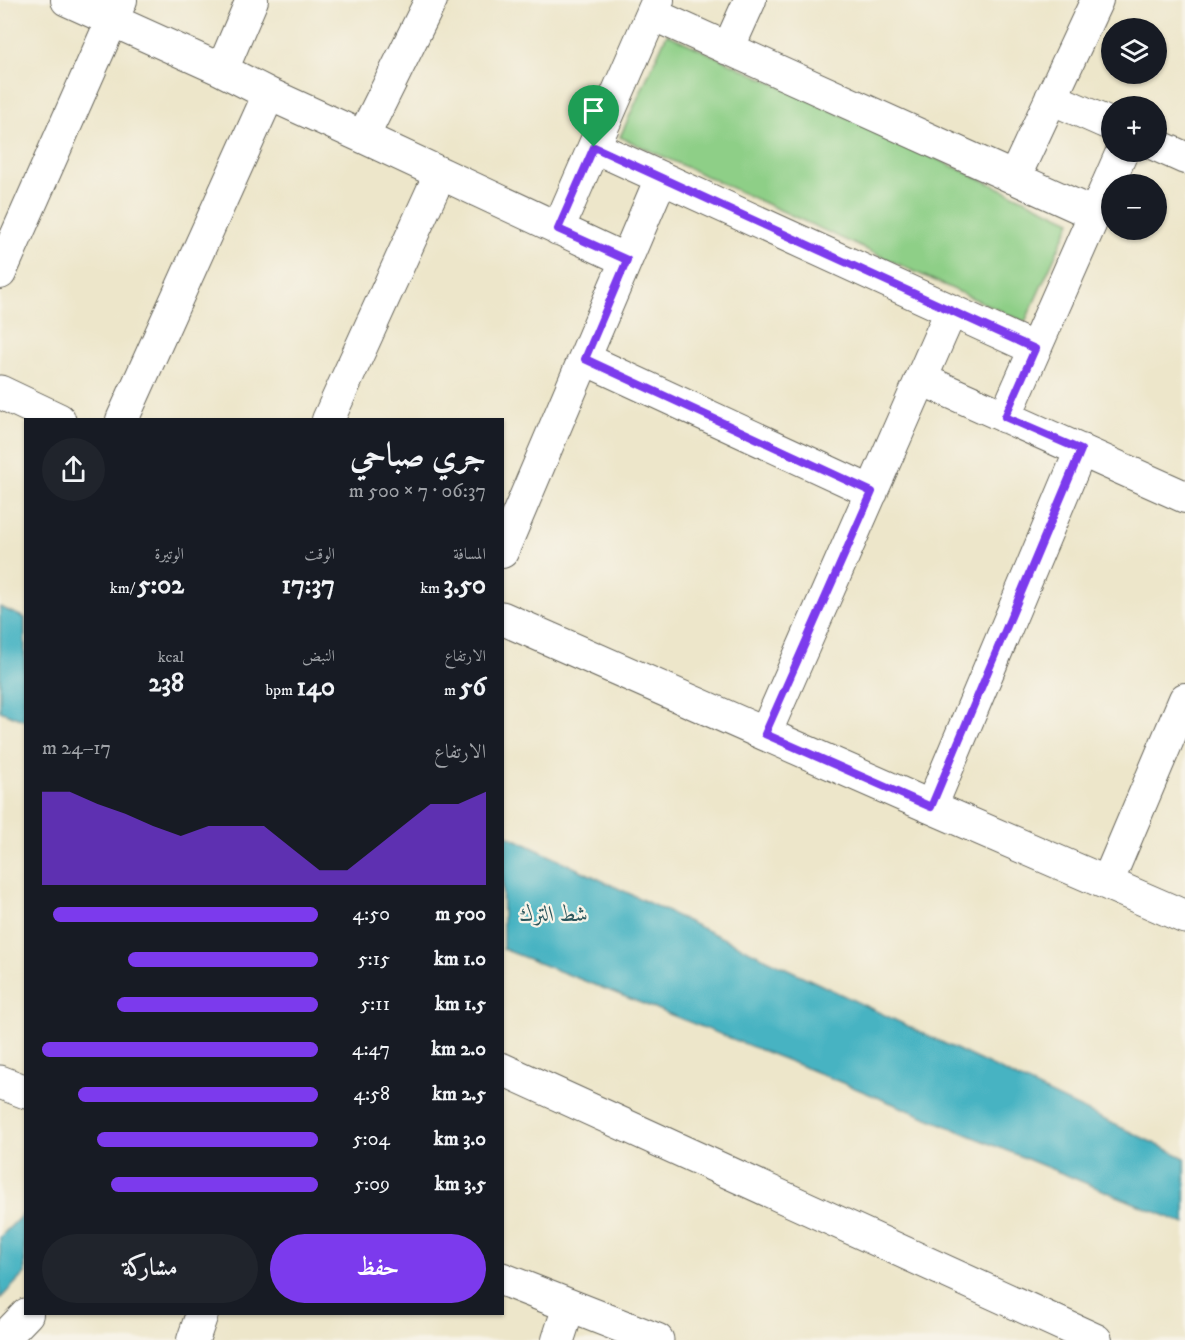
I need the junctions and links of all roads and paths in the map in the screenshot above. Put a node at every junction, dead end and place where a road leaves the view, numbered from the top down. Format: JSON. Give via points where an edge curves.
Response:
{"nodes":[{"id":1,"x":67,"y":0,"type":"edge"},
{"id":2,"x":252,"y":0,"type":"edge"},
{"id":3,"x":431,"y":0,"type":"edge"},
{"id":4,"x":750,"y":0,"type":"edge"},
{"id":5,"x":1097,"y":0,"type":"edge"},
{"id":6,"x":655,"y":7,"type":"edge"},
{"id":7,"x":117,"y":10,"type":"edge"},
{"id":8,"x":728,"y":49,"type":"junction"},
{"id":9,"x":222,"y":70,"type":"junction"},
{"id":10,"x":269,"y":94,"type":"junction"},
{"id":11,"x":1051,"y":98,"type":"junction"},
{"id":12,"x":1101,"y":120,"type":"edge"},
{"id":13,"x":363,"y":137,"type":"junction"},
{"id":14,"x":594,"y":147,"type":"junction"},
{"id":15,"x":1167,"y":150,"type":"edge"},
{"id":16,"x":1185,"y":158,"type":"edge"},
{"id":17,"x":1117,"y":162,"type":"edge"},
{"id":18,"x":440,"y":174,"type":"junction"},
{"id":19,"x":661,"y":178,"type":"junction"},
{"id":20,"x":1014,"y":178,"type":"junction"},
{"id":21,"x":1094,"y":214,"type":"junction"},
{"id":22,"x":558,"y":229,"type":"junction"},
{"id":23,"x":627,"y":260,"type":"junction"},
{"id":24,"x":0,"y":273,"type":"edge"},
{"id":25,"x":951,"y":311,"type":"junction"},
{"id":26,"x":1035,"y":349,"type":"junction"},
{"id":27,"x":585,"y":359,"type":"junction"},
{"id":28,"x":921,"y":380,"type":"junction"},
{"id":29,"x":0,"y":392,"type":"edge"},
{"id":30,"x":1005,"y":417,"type":"junction"},
{"id":31,"x":55,"y":418,"type":"edge"},
{"id":32,"x":123,"y":418,"type":"edge"},
{"id":33,"x":329,"y":418,"type":"edge"},
{"id":34,"x":1081,"y":450,"type":"junction"},
{"id":35,"x":1181,"y":486,"type":"edge"},
{"id":36,"x":872,"y":492,"type":"junction"},
{"id":37,"x":504,"y":547,"type":"edge"},
{"id":38,"x":504,"y":619,"type":"edge"},
{"id":39,"x":1185,"y":699,"type":"edge"},
{"id":40,"x":765,"y":734,"type":"junction"},
{"id":41,"x":931,"y":807,"type":"junction"},
{"id":42,"x":1107,"y":883,"type":"junction"},
{"id":43,"x":1185,"y":917,"type":"edge"},
{"id":44,"x":504,"y":1070,"type":"edge"},
{"id":45,"x":0,"y":1082,"type":"edge"},
{"id":46,"x":24,"y":1091,"type":"edge"},
{"id":47,"x":504,"y":1281,"type":"edge"},
{"id":48,"x":569,"y":1306,"type":"junction"},
{"id":49,"x":26,"y":1315,"type":"edge"},
{"id":50,"x":202,"y":1315,"type":"edge"},
{"id":51,"x":2,"y":1340,"type":"edge"},
{"id":52,"x":193,"y":1340,"type":"edge"},
{"id":53,"x":558,"y":1340,"type":"edge"},
{"id":54,"x":657,"y":1340,"type":"edge"},
{"id":55,"x":1096,"y":1340,"type":"edge"}],
"edges":[{"from":1,"to":7,"type":"street"},
{"from":2,"to":9,"type":"street"},
{"from":3,"to":13,"type":"street"},
{"from":4,"to":8,"type":"street"},
{"from":5,"to":11,"type":"street"},
{"from":6,"to":8,"type":"street"},
{"from":6,"to":14,"type":"street"},
{"from":7,"to":9,"type":"street"},
{"from":7,"to":24,"type":"street"},
{"from":8,"to":20,"type":"street"},
{"from":9,"to":10,"type":"street"},
{"from":10,"to":13,"type":"street"},
{"from":10,"to":32,"type":"street"},
{"from":11,"to":12,"type":"street"},
{"from":11,"to":20,"type":"street"},
{"from":13,"to":18,"type":"street"},
{"from":14,"to":19,"type":"street"},
{"from":14,"to":22,"type":"street"},
{"from":15,"to":16,"type":"street"},
{"from":17,"to":21,"type":"street"},
{"from":18,"to":22,"type":"street"},
{"from":18,"to":33,"type":"street"},
{"from":19,"to":23,"type":"street"},
{"from":19,"to":25,"type":"street"},
{"from":20,"to":21,"type":"street"},
{"from":21,"to":26,"type":"street"},
{"from":22,"to":23,"type":"street"},
{"from":23,"to":27,"type":"street"},
{"from":25,"to":26,"type":"street"},
{"from":25,"to":28,"type":"street"},
{"from":26,"to":30,"type":"street"},
{"from":27,"to":36,"type":"street"},
{"from":27,"to":37,"type":"street"},
{"from":28,"to":30,"type":"street"},
{"from":28,"to":36,"type":"street"},
{"from":29,"to":31,"type":"street"},
{"from":30,"to":34,"type":"street"},
{"from":34,"to":35,"type":"street"},
{"from":34,"to":41,"type":"street"},
{"from":36,"to":40,"type":"street"},
{"from":38,"to":40,"type":"street"},
{"from":39,"to":42,"type":"street"},
{"from":40,"to":41,"type":"street"},
{"from":41,"to":42,"type":"street"},
{"from":42,"to":43,"type":"street"},
{"from":44,"to":55,"type":"street"},
{"from":45,"to":46,"type":"street"},
{"from":47,"to":48,"type":"street"},
{"from":48,"to":53,"type":"street"},
{"from":48,"to":54,"type":"street"},
{"from":49,"to":51,"type":"street"},
{"from":50,"to":52,"type":"street"}]}
